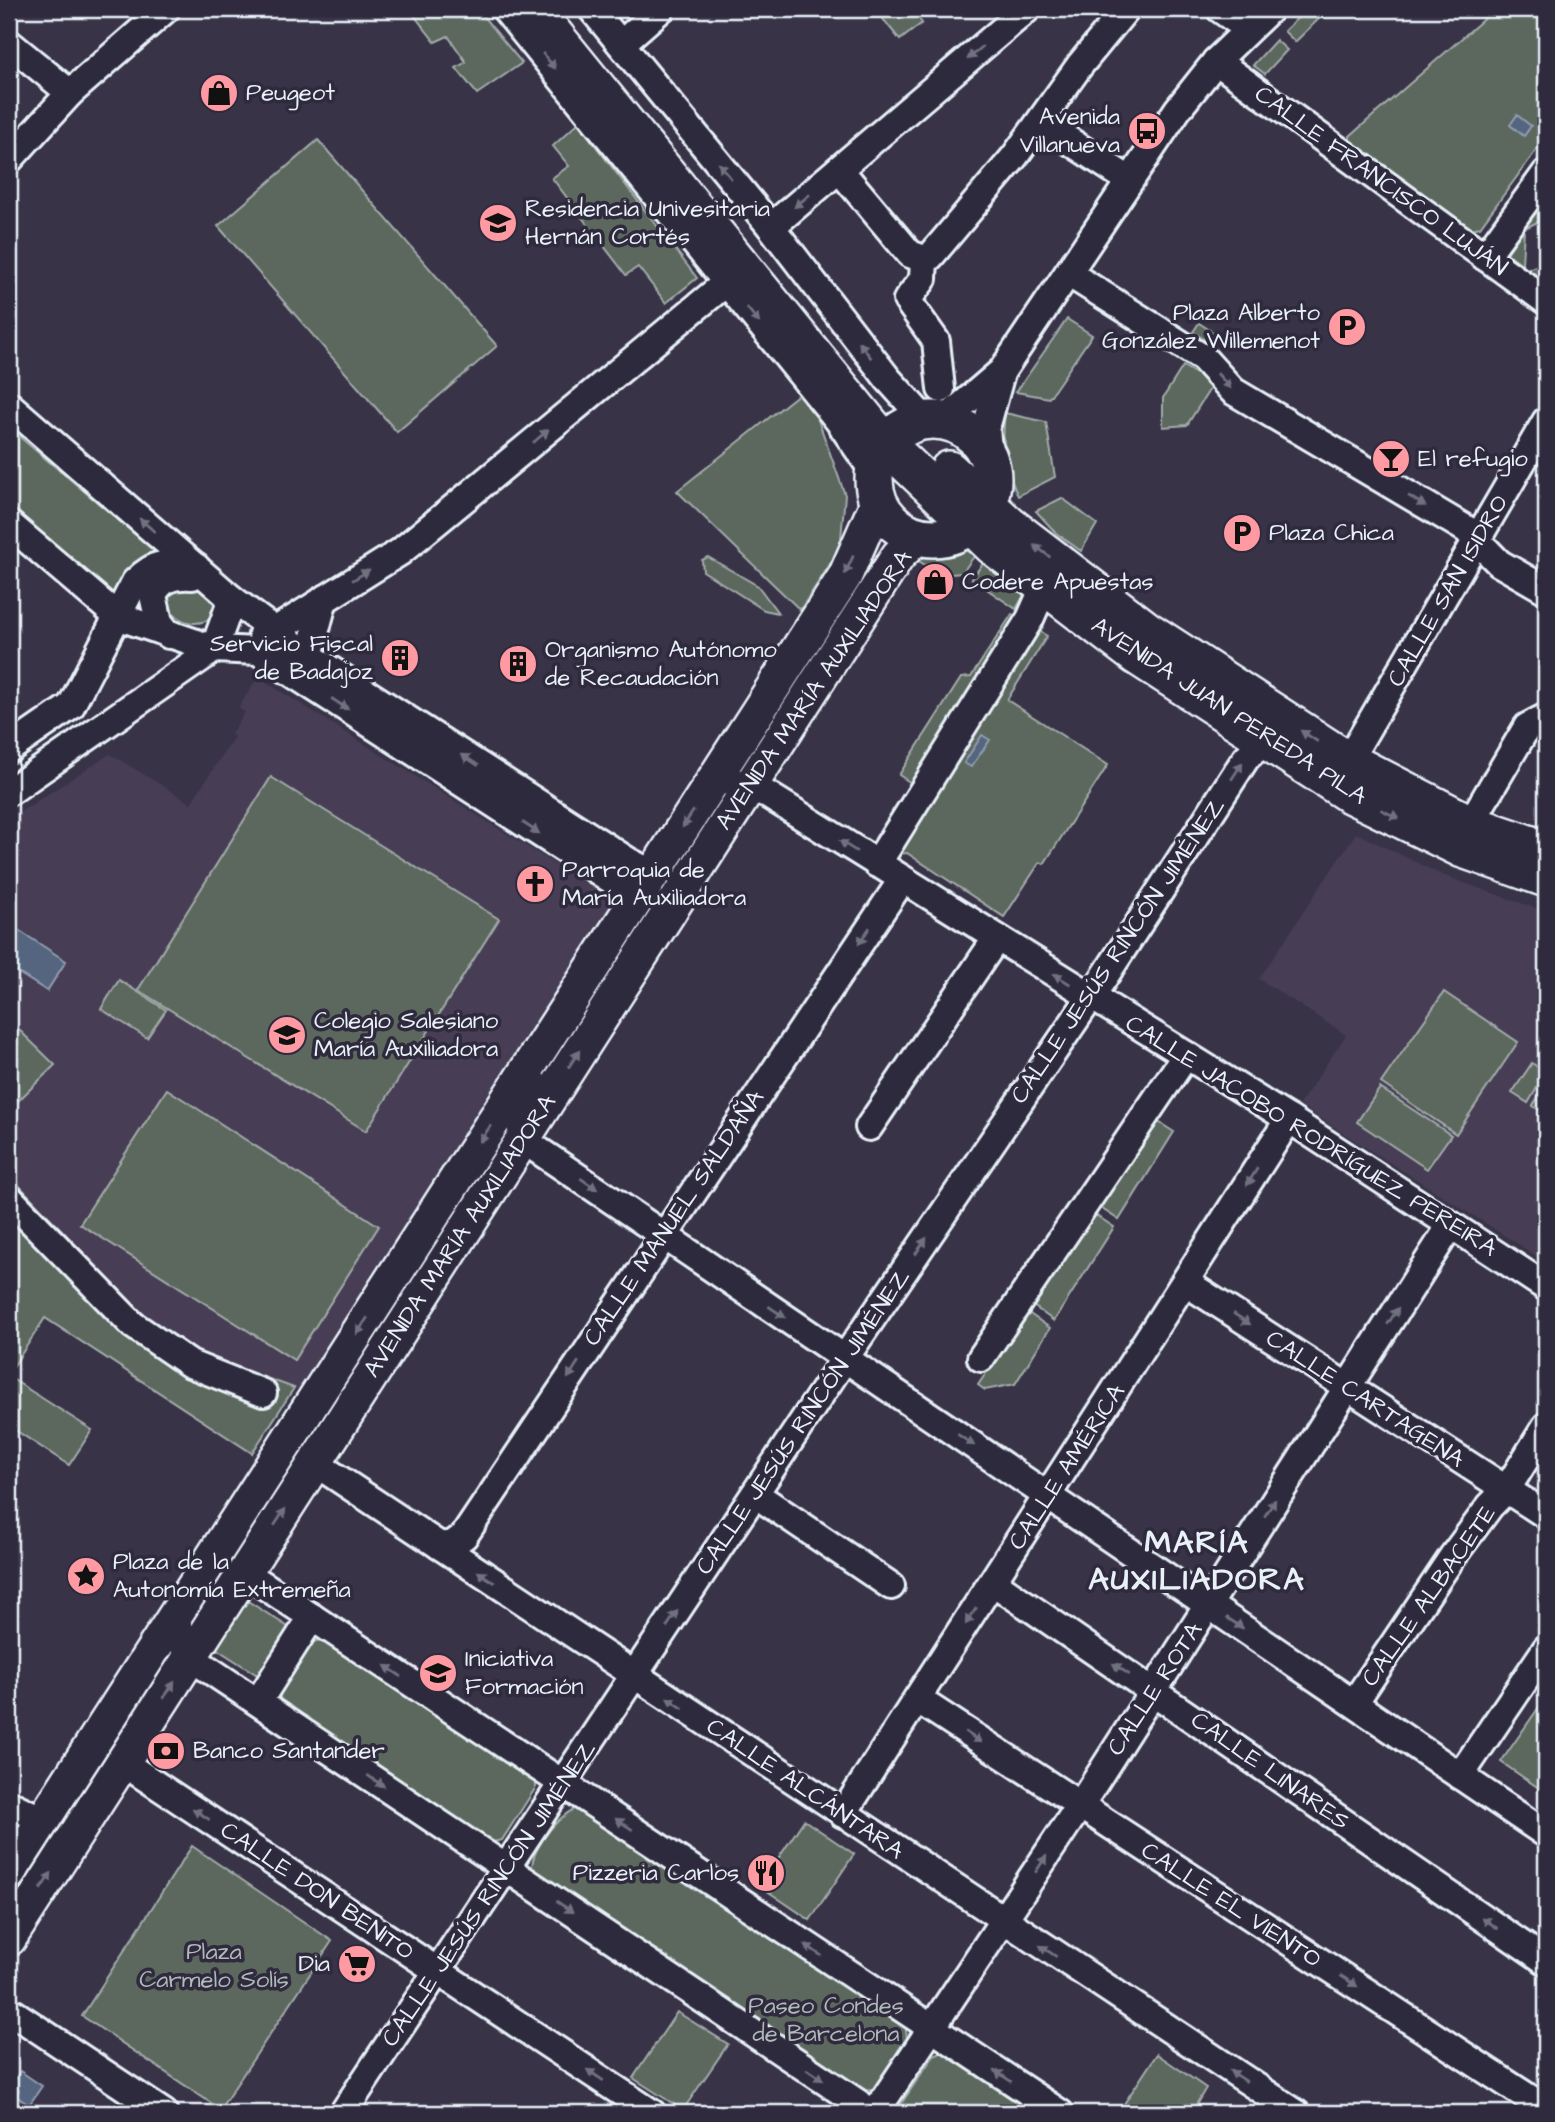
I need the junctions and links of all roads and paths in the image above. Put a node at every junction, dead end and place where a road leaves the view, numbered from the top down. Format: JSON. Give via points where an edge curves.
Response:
{"nodes":[{"id":1,"x":505,"y":9,"type":"edge"},
{"id":2,"x":533,"y":9,"type":"edge"},
{"id":3,"x":562,"y":9,"type":"edge"},
{"id":4,"x":592,"y":9,"type":"edge"},
{"id":5,"x":661,"y":9,"type":"edge"},
{"id":6,"x":1027,"y":9,"type":"edge"},
{"id":7,"x":1126,"y":9,"type":"edge"},
{"id":8,"x":1220,"y":9,"type":"edge"},
{"id":9,"x":1270,"y":9,"type":"edge"},
{"id":10,"x":154,"y":13,"type":"edge"},
{"id":11,"x":1247,"y":28,"type":"junction"},
{"id":12,"x":9,"y":43,"type":"edge"},
{"id":13,"x":621,"y":44,"type":"junction"},
{"id":14,"x":1216,"y":61,"type":"junction"},
{"id":15,"x":70,"y":93,"type":"junction"},
{"id":16,"x":1038,"y":125,"type":"junction"},
{"id":17,"x":9,"y":160,"type":"edge"},
{"id":18,"x":839,"y":169,"type":"junction"},
{"id":19,"x":1546,"y":173,"type":"edge"},
{"id":20,"x":1129,"y":180,"type":"junction"},
{"id":21,"x":771,"y":227,"type":"junction"},
{"id":22,"x":1485,"y":257,"type":"junction"},
{"id":23,"x":924,"y":259,"type":"junction"},
{"id":24,"x":1068,"y":273,"type":"junction"},
{"id":25,"x":727,"y":282,"type":"junction"},
{"id":26,"x":1546,"y":301,"type":"edge"},
{"id":27,"x":1002,"y":371,"type":"junction"},
{"id":28,"x":9,"y":405,"type":"edge"},
{"id":29,"x":1546,"y":421,"type":"edge"},
{"id":30,"x":908,"y":440,"type":"junction"},
{"id":31,"x":989,"y":460,"type":"junction"},
{"id":32,"x":979,"y":516,"type":"junction"},
{"id":33,"x":9,"y":524,"type":"edge"},
{"id":34,"x":916,"y":538,"type":"junction"},
{"id":35,"x":1478,"y":540,"type":"junction"},
{"id":36,"x":200,"y":572,"type":"junction"},
{"id":37,"x":1045,"y":585,"type":"junction"},
{"id":38,"x":1546,"y":590,"type":"edge"},
{"id":39,"x":232,"y":598,"type":"junction"},
{"id":40,"x":324,"y":599,"type":"junction"},
{"id":41,"x":117,"y":616,"type":"junction"},
{"id":42,"x":276,"y":630,"type":"junction"},
{"id":43,"x":169,"y":635,"type":"junction"},
{"id":44,"x":214,"y":649,"type":"junction"},
{"id":45,"x":310,"y":656,"type":"junction"},
{"id":46,"x":1546,"y":717,"type":"edge"},
{"id":47,"x":1273,"y":744,"type":"junction"},
{"id":48,"x":9,"y":749,"type":"edge"},
{"id":49,"x":1348,"y":761,"type":"junction"},
{"id":50,"x":713,"y":780,"type":"junction"},
{"id":51,"x":750,"y":784,"type":"junction"},
{"id":52,"x":9,"y":792,"type":"edge"},
{"id":53,"x":1471,"y":824,"type":"junction"},
{"id":54,"x":1546,"y":850,"type":"edge"},
{"id":55,"x":877,"y":864,"type":"junction"},
{"id":56,"x":1546,"y":878,"type":"edge"},
{"id":57,"x":902,"y":880,"type":"junction"},
{"id":58,"x":644,"y":887,"type":"junction"},
{"id":59,"x":996,"y":939,"type":"junction"},
{"id":60,"x":584,"y":981,"type":"junction"},
{"id":61,"x":1090,"y":996,"type":"junction"},
{"id":62,"x":1186,"y":1055,"type":"junction"},
{"id":63,"x":1289,"y":1119,"type":"junction"},
{"id":64,"x":869,"y":1127,"type":"dead end"},
{"id":65,"x":528,"y":1142,"type":"junction"},
{"id":66,"x":9,"y":1198,"type":"edge"},
{"id":67,"x":1451,"y":1225,"type":"junction"},
{"id":68,"x":662,"y":1234,"type":"junction"},
{"id":69,"x":1185,"y":1282,"type":"junction"},
{"id":70,"x":1546,"y":1287,"type":"edge"},
{"id":71,"x":845,"y":1358,"type":"junction"},
{"id":72,"x":981,"y":1358,"type":"dead end"},
{"id":73,"x":1347,"y":1388,"type":"junction"},
{"id":74,"x":263,"y":1393,"type":"dead end"},
{"id":75,"x":1546,"y":1426,"type":"edge"},
{"id":76,"x":281,"y":1452,"type":"junction"},
{"id":77,"x":315,"y":1463,"type":"junction"},
{"id":78,"x":1507,"y":1489,"type":"junction"},
{"id":79,"x":755,"y":1494,"type":"junction"},
{"id":80,"x":1048,"y":1495,"type":"junction"},
{"id":81,"x":1546,"y":1515,"type":"edge"},
{"id":82,"x":440,"y":1546,"type":"junction"},
{"id":83,"x":244,"y":1572,"type":"junction"},
{"id":84,"x":993,"y":1582,"type":"junction"},
{"id":85,"x":891,"y":1586,"type":"dead end"},
{"id":86,"x":1208,"y":1605,"type":"junction"},
{"id":87,"x":178,"y":1612,"type":"junction"},
{"id":88,"x":312,"y":1617,"type":"junction"},
{"id":89,"x":1546,"y":1649,"type":"edge"},
{"id":90,"x":190,"y":1657,"type":"junction"},
{"id":91,"x":634,"y":1675,"type":"junction"},
{"id":92,"x":1153,"y":1691,"type":"junction"},
{"id":93,"x":917,"y":1699,"type":"junction"},
{"id":94,"x":258,"y":1702,"type":"junction"},
{"id":95,"x":1354,"y":1703,"type":"junction"},
{"id":96,"x":122,"y":1762,"type":"junction"},
{"id":97,"x":1460,"y":1776,"type":"junction"},
{"id":98,"x":562,"y":1783,"type":"junction"},
{"id":99,"x":9,"y":1804,"type":"edge"},
{"id":100,"x":1078,"y":1807,"type":"junction"},
{"id":101,"x":843,"y":1814,"type":"junction"},
{"id":102,"x":43,"y":1820,"type":"junction"},
{"id":103,"x":1546,"y":1834,"type":"edge"},
{"id":104,"x":506,"y":1868,"type":"junction"},
{"id":105,"x":9,"y":1874,"type":"edge"},
{"id":106,"x":1004,"y":1921,"type":"junction"},
{"id":107,"x":9,"y":1939,"type":"edge"},
{"id":108,"x":1546,"y":1961,"type":"edge"},
{"id":109,"x":438,"y":1970,"type":"junction"},
{"id":110,"x":9,"y":2010,"type":"edge"},
{"id":111,"x":932,"y":2028,"type":"junction"},
{"id":112,"x":1546,"y":2109,"type":"edge"},
{"id":113,"x":164,"y":2113,"type":"edge"},
{"id":114,"x":343,"y":2113,"type":"edge"},
{"id":115,"x":652,"y":2113,"type":"edge"},
{"id":116,"x":874,"y":2113,"type":"edge"},
{"id":117,"x":1060,"y":2113,"type":"edge"},
{"id":118,"x":1296,"y":2113,"type":"edge"}],
"edges":[{"from":1,"to":25,"type":"street","one_way":true},
{"from":2,"to":30,"type":"highway"},
{"from":3,"to":30,"type":"highway"},
{"from":4,"to":13,"type":"street"},
{"from":5,"to":13,"type":"street"},
{"from":6,"to":18,"type":"street","one_way":true},
{"from":7,"to":16,"type":"street"},
{"from":8,"to":11,"type":"street"},
{"from":9,"to":11,"type":"street"},
{"from":10,"to":15,"type":"street"},
{"from":11,"to":14,"type":"street"},
{"from":12,"to":15,"type":"street"},
{"from":21,"to":13,"type":"street","one_way":true},
{"from":14,"to":20,"type":"street"},
{"from":14,"to":22,"type":"street","name":"CALLE FRANCISCO LUJÁN"},
{"from":15,"to":17,"type":"street"},
{"from":16,"to":20,"type":"street"},
{"from":16,"to":23,"type":"street","via":[[936,252]]},
{"from":18,"to":21,"type":"street","one_way":true},
{"from":18,"to":23,"type":"street","via":[[909,254]]},
{"from":19,"to":22,"type":"street"},
{"from":20,"to":24,"type":"street"},
{"from":30,"to":21,"type":"street","one_way":true,"via":[[888,379]]},
{"from":22,"to":26,"type":"street","name":"CALLE FRANCISCO LUJÁN"},
{"from":23,"to":30,"type":"street","via":[[923,279],[907,300],[936,339]]},
{"from":24,"to":27,"type":"street"},
{"from":24,"to":35,"type":"street","one_way":true,"via":[[1203,358],[1233,391]]},
{"from":25,"to":30,"type":"street","one_way":true,"via":[[838,420]]},
{"from":40,"to":25,"type":"street","one_way":true,"via":[[400,552]]},
{"from":27,"to":30,"type":"street"},
{"from":27,"to":31,"type":"street","via":[[986,428]]},
{"from":36,"to":28,"type":"street","one_way":true},
{"from":29,"to":35,"type":"street","name":"CALLE SAN ISIDRO"},
{"from":30,"to":31,"type":"highway","via":[[971,432]]},
{"from":30,"to":32,"type":"highway"},
{"from":30,"to":34,"type":"highway","via":[[893,524]]},
{"from":30,"to":50,"type":"main road","name":"AVENIDA MARÍA AUXILIADORA","one_way":true,"via":[[845,576]]},
{"from":31,"to":32,"type":"highway","via":[[993,482]]},
{"from":32,"to":34,"type":"highway","via":[[953,537]]},
{"from":32,"to":37,"type":"highway","name":"AVENIDA JUAN PEREDA PILA"},
{"from":49,"to":32,"type":"highway","name":"AVENIDA JUAN PEREDA PILA","one_way":true},
{"from":33,"to":41,"type":"street"},
{"from":34,"to":51,"type":"main road","name":"AVENIDA MARÍA AUXILIADORA","via":[[898,556]]},
{"from":35,"to":38,"type":"street","via":[[1499,563]]},
{"from":35,"to":49,"type":"street","name":"CALLE SAN ISIDRO"},
{"from":36,"to":39,"type":"street"},
{"from":36,"to":41,"type":"street","via":[[171,563],[149,568],[135,582]]},
{"from":36,"to":43,"type":"street","via":[[169,578],[153,595],[155,610]]},
{"from":37,"to":47,"type":"highway","name":"AVENIDA JUAN PEREDA PILA","via":[[1137,656]]},
{"from":37,"to":55,"type":"street","via":[[1030,619]]},
{"from":39,"to":42,"type":"street"},
{"from":39,"to":44,"type":"street"},
{"from":40,"to":42,"type":"street"},
{"from":40,"to":45,"type":"street"},
{"from":41,"to":43,"type":"street"},
{"from":41,"to":48,"type":"street","via":[[71,706]]},
{"from":42,"to":44,"type":"street"},
{"from":42,"to":45,"type":"street"},
{"from":43,"to":44,"type":"street"},
{"from":44,"to":52,"type":"street"},
{"from":44,"to":58,"type":"street","one_way":true,"via":[[258,650],[615,882]]},
{"from":58,"to":45,"type":"street","one_way":true,"via":[[628,861]]},
{"from":46,"to":53,"type":"street","via":[[1527,727]]},
{"from":47,"to":56,"type":"highway","name":"AVENIDA JUAN PEREDA PILA","one_way":true,"via":[[1348,793],[1463,849]]},
{"from":61,"to":47,"type":"street","name":"CALLE JESÚS RINCÓN JIMÉNEZ","one_way":true,"via":[[1245,758],[1258,747]]},
{"from":49,"to":53,"type":"highway","name":"AVENIDA JUAN PEREDA PILA"},
{"from":50,"to":51,"type":"street","name":"CALLE JACOBO RODRÍGUEZ PEREIRA"},
{"from":50,"to":58,"type":"main road","name":"AVENIDA MARÍA AUXILIADORA","one_way":true},
{"from":55,"to":51,"type":"street","name":"CALLE JACOBO RODRÍGUEZ PEREIRA","one_way":true},
{"from":65,"to":51,"type":"main road","name":"AVENIDA MARÍA AUXILIADORA","one_way":true},
{"from":53,"to":54,"type":"highway","name":"AVENIDA JUAN PEREDA PILA"},
{"from":55,"to":57,"type":"street","name":"CALLE JACOBO RODRÍGUEZ PEREIRA"},
{"from":57,"to":59,"type":"street","name":"CALLE JACOBO RODRÍGUEZ PEREIRA"},
{"from":57,"to":68,"type":"street","name":"CALLE MANUEL SALDAÑA","one_way":true},
{"from":58,"to":60,"type":"main road","name":"AVENIDA MARÍA AUXILIADORA"},
{"from":61,"to":59,"type":"street","name":"CALLE JACOBO RODRÍGUEZ PEREIRA","one_way":true},
{"from":59,"to":64,"type":"street"},
{"from":60,"to":65,"type":"street","via":[[587,998],[519,1103],[517,1119]]},
{"from":60,"to":76,"type":"main road","name":"AVENIDA MARÍA AUXILIADORA","one_way":true},
{"from":61,"to":62,"type":"street","name":"CALLE JACOBO RODRÍGUEZ PEREIRA"},
{"from":71,"to":61,"type":"street","name":"CALLE JESÚS RINCÓN JIMÉNEZ","one_way":true},
{"from":62,"to":63,"type":"street","name":"CALLE JACOBO RODRÍGUEZ PEREIRA"},
{"from":62,"to":72,"type":"street"},
{"from":63,"to":67,"type":"street","name":"CALLE JACOBO RODRÍGUEZ PEREIRA"},
{"from":63,"to":69,"type":"street","name":"CALLE AMÉRICA","one_way":true},
{"from":65,"to":68,"type":"street","one_way":true},
{"from":65,"to":77,"type":"main road","name":"AVENIDA MARÍA AUXILIADORA"},
{"from":66,"to":74,"type":"street","via":[[132,1325],[190,1364]]},
{"from":67,"to":70,"type":"street","name":"CALLE JACOBO RODRÍGUEZ PEREIRA"},
{"from":73,"to":67,"type":"street","name":"CALLE ROTA","one_way":true},
{"from":68,"to":71,"type":"street","one_way":true},
{"from":68,"to":82,"type":"street","name":"CALLE MANUEL SALDAÑA","one_way":true,"via":[[464,1536]]},
{"from":69,"to":73,"type":"street","name":"CALLE CARTAGENA","one_way":true},
{"from":69,"to":80,"type":"street","name":"CALLE AMÉRICA"},
{"from":71,"to":79,"type":"street","name":"CALLE JESÚS RINCÓN JIMÉNEZ"},
{"from":71,"to":80,"type":"street","one_way":true},
{"from":73,"to":78,"type":"street","name":"CALLE CARTAGENA"},
{"from":86,"to":73,"type":"street","name":"CALLE ROTA","one_way":true},
{"from":75,"to":78,"type":"street","name":"CALLE ALBACETE"},
{"from":76,"to":77,"type":"main road"},
{"from":76,"to":87,"type":"main road","name":"AVENIDA MARÍA AUXILIADORA"},
{"from":77,"to":82,"type":"street","name":"CALLE ALCÁNTARA"},
{"from":83,"to":77,"type":"main road","name":"AVENIDA MARÍA AUXILIADORA","one_way":true},
{"from":78,"to":81,"type":"street","name":"CALLE CARTAGENA"},
{"from":78,"to":95,"type":"street","name":"CALLE ALBACETE","via":[[1453,1556]]},
{"from":79,"to":85,"type":"street"},
{"from":91,"to":79,"type":"street","name":"CALLE JESÚS RINCÓN JIMÉNEZ","one_way":true},
{"from":80,"to":84,"type":"street","name":"CALLE AMÉRICA"},
{"from":80,"to":86,"type":"street"},
{"from":91,"to":82,"type":"street","name":"CALLE ALCÁNTARA","one_way":true},
{"from":83,"to":88,"type":"street"},
{"from":83,"to":90,"type":"main road","name":"AVENIDA MARÍA AUXILIADORA"},
{"from":92,"to":84,"type":"street","name":"CALLE LINARES","one_way":true},
{"from":84,"to":93,"type":"street","name":"CALLE AMÉRICA","one_way":true},
{"from":86,"to":92,"type":"street","name":"CALLE ROTA"},
{"from":86,"to":95,"type":"street","one_way":true},
{"from":87,"to":90,"type":"street","via":[[177,1629]]},
{"from":87,"to":102,"type":"main road","name":"AVENIDA MARÍA AUXILIADORA"},
{"from":88,"to":94,"type":"street"},
{"from":98,"to":88,"type":"street","one_way":true},
{"from":89,"to":97,"type":"street"},
{"from":90,"to":94,"type":"street"},
{"from":96,"to":90,"type":"main road","name":"AVENIDA MARÍA AUXILIADORA","one_way":true},
{"from":91,"to":98,"type":"street","name":"CALLE JESÚS RINCÓN JIMÉNEZ"},
{"from":101,"to":91,"type":"street","name":"CALLE ALCÁNTARA","one_way":true},
{"from":92,"to":100,"type":"street","name":"CALLE ROTA"},
{"from":108,"to":92,"type":"street","name":"CALLE LINARES","one_way":true},
{"from":93,"to":100,"type":"street","name":"CALLE EL VIENTO","one_way":true},
{"from":93,"to":101,"type":"street","name":"CALLE AMÉRICA"},
{"from":94,"to":104,"type":"street","one_way":true},
{"from":95,"to":97,"type":"street"},
{"from":107,"to":96,"type":"main road","name":"AVENIDA MARÍA AUXILIADORA","one_way":true},
{"from":109,"to":96,"type":"street","name":"CALLE DON BENITO","one_way":true},
{"from":97,"to":103,"type":"street"},
{"from":98,"to":104,"type":"street","name":"CALLE JESÚS RINCÓN JIMÉNEZ"},
{"from":111,"to":98,"type":"street","one_way":true},
{"from":99,"to":102,"type":"street"},
{"from":106,"to":100,"type":"street","name":"CALLE ROTA","one_way":true},
{"from":100,"to":112,"type":"street","name":"CALLE EL VIENTO","one_way":true},
{"from":101,"to":106,"type":"street","name":"CALLE ALCÁNTARA"},
{"from":102,"to":105,"type":"main road","name":"AVENIDA MARÍA AUXILIADORA"},
{"from":104,"to":109,"type":"street","name":"CALLE JESÚS RINCÓN JIMÉNEZ"},
{"from":104,"to":116,"type":"street","one_way":true},
{"from":106,"to":111,"type":"street","name":"CALLE ROTA"},
{"from":118,"to":106,"type":"street","name":"CALLE ALCÁNTARA","one_way":true},
{"from":109,"to":114,"type":"street","name":"CALLE JESÚS RINCÓN JIMÉNEZ"},
{"from":115,"to":109,"type":"street","name":"CALLE DON BENITO","one_way":true},
{"from":110,"to":113,"type":"street"},
{"from":111,"to":116,"type":"street","name":"CALLE ROTA"},
{"from":117,"to":111,"type":"street","one_way":true}]}
